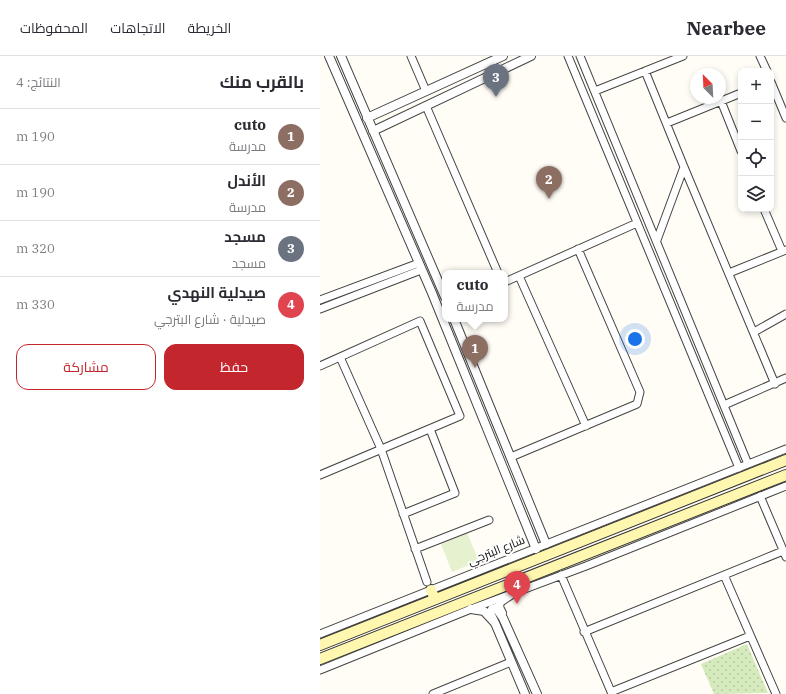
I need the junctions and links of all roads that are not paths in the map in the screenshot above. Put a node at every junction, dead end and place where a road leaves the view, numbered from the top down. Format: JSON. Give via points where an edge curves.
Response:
{"nodes":[{"id":1,"x":329,"y":56,"type":"edge"},
{"id":2,"x":341,"y":56,"type":"edge"},
{"id":3,"x":411,"y":56,"type":"edge"},
{"id":4,"x":503,"y":56,"type":"edge"},
{"id":5,"x":531,"y":56,"type":"edge"},
{"id":6,"x":568,"y":56,"type":"edge"},
{"id":7,"x":580,"y":56,"type":"edge"},
{"id":8,"x":683,"y":56,"type":"edge"},
{"id":9,"x":760,"y":56,"type":"edge"},
{"id":10,"x":766,"y":68,"type":"edge"},
{"id":11,"x":645,"y":71,"type":"junction"},
{"id":12,"x":774,"y":89,"type":"edge"},
{"id":13,"x":426,"y":91,"type":"junction"},
{"id":14,"x":595,"y":92,"type":"junction"},
{"id":15,"x":738,"y":94,"type":"edge"},
{"id":16,"x":726,"y":99,"type":"edge"},
{"id":17,"x":714,"y":104,"type":"edge"},
{"id":18,"x":722,"y":104,"type":"edge"},
{"id":19,"x":426,"y":106,"type":"junction"},
{"id":20,"x":367,"y":118,"type":"junction"},
{"id":21,"x":786,"y":118,"type":"edge"},
{"id":22,"x":667,"y":123,"type":"junction"},
{"id":23,"x":372,"y":131,"type":"junction"},
{"id":24,"x":738,"y":144,"type":"edge"},
{"id":25,"x":684,"y":167,"type":"junction"},
{"id":26,"x":765,"y":212,"type":"edge"},
{"id":27,"x":637,"y":223,"type":"junction"},
{"id":28,"x":657,"y":240,"type":"junction"},
{"id":29,"x":578,"y":249,"type":"junction"},
{"id":30,"x":784,"y":250,"type":"edge"},
{"id":31,"x":428,"y":259,"type":"junction"},
{"id":32,"x":420,"y":267,"type":"junction"},
{"id":33,"x":497,"y":270,"type":"edge"},
{"id":34,"x":729,"y":273,"type":"junction"},
{"id":35,"x":519,"y":276,"type":"junction"},
{"id":36,"x":508,"y":281,"type":"edge"},
{"id":37,"x":442,"y":290,"type":"edge"},
{"id":38,"x":320,"y":300,"type":"edge"},
{"id":39,"x":320,"y":309,"type":"edge"},
{"id":40,"x":786,"y":314,"type":"edge"},
{"id":41,"x":442,"y":320,"type":"edge"},
{"id":42,"x":443,"y":322,"type":"edge"},
{"id":43,"x":455,"y":322,"type":"edge"},
{"id":44,"x":754,"y":332,"type":"junction"},
{"id":45,"x":340,"y":357,"type":"junction"},
{"id":46,"x":320,"y":366,"type":"edge"},
{"id":47,"x":786,"y":378,"type":"edge"},
{"id":48,"x":776,"y":384,"type":"junction"},
{"id":49,"x":724,"y":405,"type":"junction"},
{"id":50,"x":586,"y":426,"type":"junction"},
{"id":51,"x":430,"y":429,"type":"junction"},
{"id":52,"x":381,"y":449,"type":"junction"},
{"id":53,"x":786,"y":449,"type":"edge"},
{"id":54,"x":511,"y":458,"type":"junction"},
{"id":55,"x":786,"y":460,"type":"edge"},
{"id":56,"x":748,"y":464,"type":"junction"},
{"id":57,"x":739,"y":468,"type":"junction"},
{"id":58,"x":320,"y":475,"type":"edge"},
{"id":59,"x":786,"y":475,"type":"edge"},
{"id":60,"x":786,"y":486,"type":"edge"},
{"id":61,"x":682,"y":490,"type":"junction"},
{"id":62,"x":737,"y":495,"type":"junction"},
{"id":63,"x":760,"y":496,"type":"junction"},
{"id":64,"x":681,"y":502,"type":"junction"},
{"id":65,"x":741,"y":505,"type":"junction"},
{"id":66,"x":403,"y":514,"type":"junction"},
{"id":67,"x":489,"y":520,"type":"dead end"},
{"id":68,"x":613,"y":529,"type":"junction"},
{"id":69,"x":618,"y":542,"type":"junction"},
{"id":70,"x":546,"y":544,"type":"junction"},
{"id":71,"x":415,"y":549,"type":"junction"},
{"id":72,"x":536,"y":549,"type":"junction"},
{"id":73,"x":591,"y":553,"type":"junction"},
{"id":74,"x":785,"y":554,"type":"edge"},
{"id":75,"x":586,"y":566,"type":"junction"},
{"id":76,"x":561,"y":575,"type":"junction"},
{"id":77,"x":724,"y":575,"type":"junction"},
{"id":78,"x":431,"y":590,"type":"junction"},
{"id":79,"x":515,"y":592,"type":"junction"},
{"id":80,"x":471,"y":609,"type":"junction"},
{"id":81,"x":503,"y":618,"type":"junction"},
{"id":82,"x":495,"y":623,"type":"junction"},
{"id":83,"x":401,"y":632,"type":"junction"},
{"id":84,"x":584,"y":632,"type":"junction"},
{"id":85,"x":320,"y":634,"type":"edge"},
{"id":86,"x":750,"y":636,"type":"junction"},
{"id":87,"x":320,"y":645,"type":"edge"},
{"id":88,"x":320,"y":659,"type":"edge"},
{"id":89,"x":511,"y":662,"type":"junction"},
{"id":90,"x":320,"y":670,"type":"edge"},
{"id":91,"x":611,"y":693,"type":"edge"},
{"id":92,"x":433,"y":694,"type":"edge"},
{"id":93,"x":525,"y":694,"type":"edge"},
{"id":94,"x":537,"y":694,"type":"edge"},
{"id":95,"x":776,"y":694,"type":"edge"}],
"edges":[{"from":1,"to":32,"type":"street"},
{"from":2,"to":20,"type":"street"},
{"from":3,"to":13,"type":"street"},
{"from":4,"to":13,"type":"street"},
{"from":5,"to":19,"type":"street"},
{"from":6,"to":27,"type":"street"},
{"from":7,"to":14,"type":"street"},
{"from":8,"to":11,"type":"street"},
{"from":9,"to":10,"type":"street"},
{"from":11,"to":14,"type":"street"},
{"from":11,"to":22,"type":"street"},
{"from":12,"to":21,"type":"street"},
{"from":13,"to":20,"type":"street"},
{"from":14,"to":28,"type":"street"},
{"from":15,"to":16,"type":"street"},
{"from":17,"to":22,"type":"street"},
{"from":18,"to":24,"type":"street"},
{"from":19,"to":23,"type":"street"},
{"from":19,"to":33,"type":"street"},
{"from":20,"to":23,"type":"street"},
{"from":22,"to":25,"type":"street"},
{"from":23,"to":31,"type":"street"},
{"from":25,"to":28,"type":"street"},
{"from":25,"to":34,"type":"street"},
{"from":26,"to":30,"type":"street"},
{"from":27,"to":29,"type":"street"},
{"from":27,"to":57,"type":"street"},
{"from":28,"to":49,"type":"street"},
{"from":29,"to":35,"type":"street"},
{"from":29,"to":50,"type":"street","via":[[640,392],[637,404]]},
{"from":30,"to":34,"type":"street"},
{"from":31,"to":32,"type":"street"},
{"from":31,"to":37,"type":"street"},
{"from":32,"to":38,"type":"street"},
{"from":32,"to":39,"type":"street"},
{"from":32,"to":41,"type":"street"},
{"from":34,"to":44,"type":"street"},
{"from":35,"to":36,"type":"street"},
{"from":35,"to":50,"type":"street"},
{"from":40,"to":44,"type":"street"},
{"from":42,"to":72,"type":"street"},
{"from":43,"to":54,"type":"street"},
{"from":44,"to":48,"type":"street"},
{"from":45,"to":46,"type":"street"},
{"from":45,"to":51,"type":"street","via":[[420,321],[460,416]]},
{"from":45,"to":52,"type":"street"},
{"from":47,"to":48,"type":"street"},
{"from":48,"to":49,"type":"street"},
{"from":49,"to":56,"type":"street"},
{"from":50,"to":54,"type":"street"},
{"from":51,"to":52,"type":"street"},
{"from":51,"to":66,"type":"street","via":[[455,493]]},
{"from":52,"to":58,"type":"street"},
{"from":52,"to":66,"type":"street"},
{"from":53,"to":56,"type":"street","name":"شارع البترجي"},
{"from":54,"to":70,"type":"street"},
{"from":55,"to":64,"type":"main road","name":"شارع البترجي"},
{"from":56,"to":57,"type":"street","name":"شارع البترجي"},
{"from":57,"to":61,"type":"street","name":"شارع البترجي"},
{"from":59,"to":62,"type":"main road"},
{"from":60,"to":63,"type":"street"},
{"from":61,"to":64,"type":"street"},
{"from":61,"to":70,"type":"street","name":"شارع البترجي"},
{"from":62,"to":65,"type":"street"},
{"from":62,"to":69,"type":"main road"},
{"from":63,"to":65,"type":"street"},
{"from":63,"to":74,"type":"street"},
{"from":64,"to":68,"type":"main road","name":"شارع البترجي"},
{"from":65,"to":75,"type":"street"},
{"from":66,"to":71,"type":"street"},
{"from":67,"to":71,"type":"street"},
{"from":68,"to":69,"type":"main road"},
{"from":68,"to":78,"type":"main road","name":"شارع البترجي"},
{"from":69,"to":73,"type":"main road"},
{"from":70,"to":72,"type":"street","name":"شارع البترجي"},
{"from":71,"to":78,"type":"street"},
{"from":72,"to":78,"type":"street","name":"شارع البترجي"},
{"from":73,"to":75,"type":"street"},
{"from":73,"to":83,"type":"main road"},
{"from":74,"to":77,"type":"street"},
{"from":75,"to":76,"type":"street"},
{"from":76,"to":79,"type":"street"},
{"from":76,"to":84,"type":"street"},
{"from":77,"to":84,"type":"street"},
{"from":77,"to":86,"type":"street"},
{"from":78,"to":85,"type":"street","name":"شارع البترجي"},
{"from":78,"to":87,"type":"main road","name":"شارع البترجي"},
{"from":79,"to":80,"type":"street"},
{"from":79,"to":81,"type":"street","via":[[500,602]]},
{"from":80,"to":82,"type":"street","via":[[484,611]]},
{"from":80,"to":83,"type":"street"},
{"from":81,"to":82,"type":"street","via":[[499,610],[492,609],[490,613]]},
{"from":81,"to":94,"type":"street"},
{"from":82,"to":89,"type":"street"},
{"from":83,"to":88,"type":"main road"},
{"from":83,"to":90,"type":"street"},
{"from":84,"to":91,"type":"street"},
{"from":86,"to":91,"type":"street"},
{"from":86,"to":95,"type":"street"},
{"from":89,"to":92,"type":"street"},
{"from":89,"to":93,"type":"street"}]}
